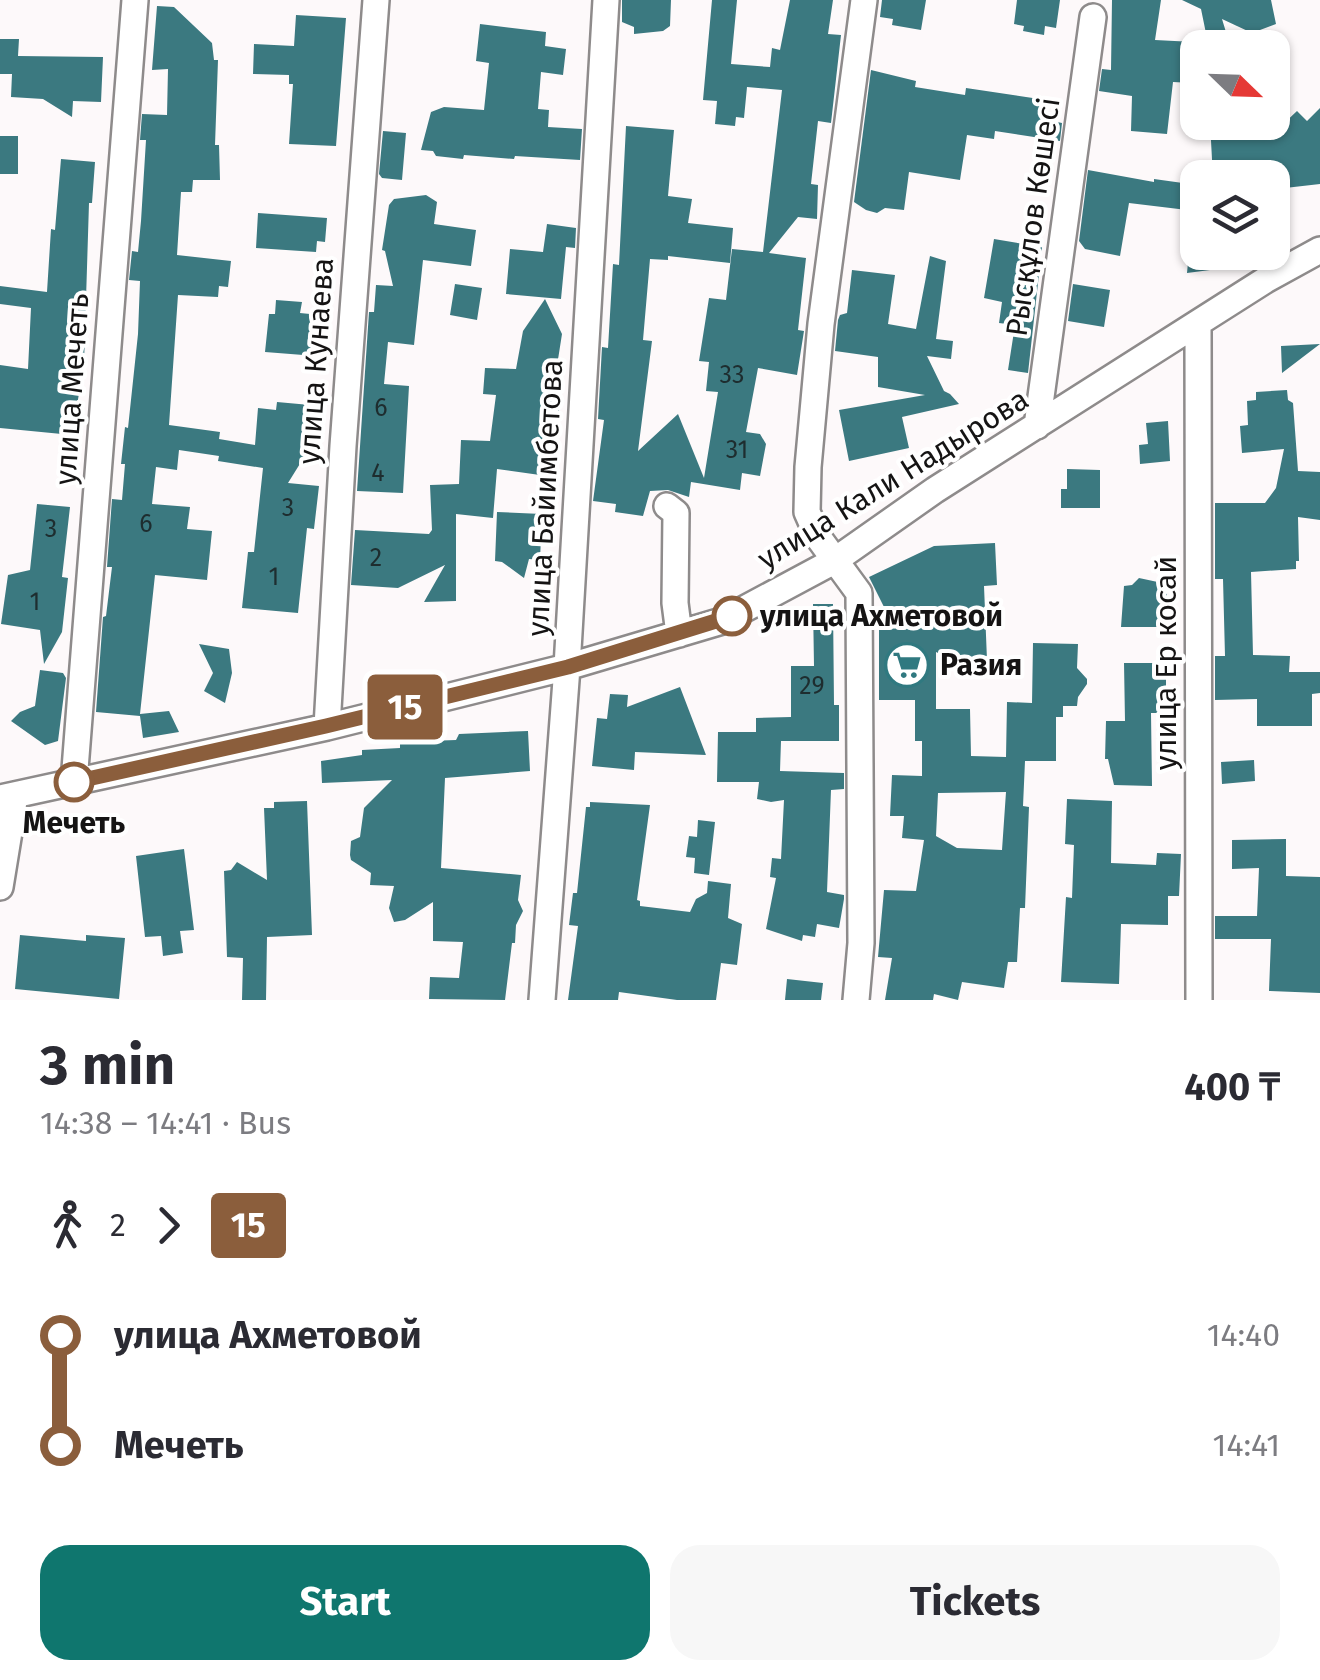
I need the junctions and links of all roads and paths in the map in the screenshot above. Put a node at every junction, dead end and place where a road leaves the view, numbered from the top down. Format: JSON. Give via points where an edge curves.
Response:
{"nodes":[{"id":1,"x":135,"y":0,"type":"edge"},
{"id":2,"x":376,"y":0,"type":"edge"},
{"id":3,"x":606,"y":0,"type":"edge"},
{"id":4,"x":864,"y":0,"type":"edge"},
{"id":5,"x":1093,"y":17,"type":"dead end"},
{"id":6,"x":1320,"y":250,"type":"edge"},
{"id":7,"x":1198,"y":325,"type":"junction"},
{"id":8,"x":1037,"y":426,"type":"junction"},
{"id":9,"x":667,"y":506,"type":"dead end"},
{"id":10,"x":834,"y":561,"type":"junction"},
{"id":11,"x":679,"y":634,"type":"junction"},
{"id":12,"x":568,"y":667,"type":"junction"},
{"id":13,"x":326,"y":726,"type":"junction"},
{"id":14,"x":74,"y":782,"type":"junction"},
{"id":15,"x":8,"y":796,"type":"edge"},
{"id":16,"x":0,"y":886,"type":"edge"},
{"id":17,"x":542,"y":1000,"type":"edge"},
{"id":18,"x":856,"y":1000,"type":"edge"},
{"id":19,"x":1199,"y":1000,"type":"edge"}],
"edges":[{"from":1,"to":14,"type":"street","name":"улица Мечеть"},
{"from":2,"to":13,"type":"street","name":"улица Кунаева"},
{"from":3,"to":12,"type":"street","name":"улица Байимбетова"},
{"from":4,"to":10,"type":"street","via":[[820,324],[808,468],[807,512]]},
{"from":5,"to":8,"type":"street","name":"Рысқұлов Көшесі"},
{"from":6,"to":7,"type":"street","name":"улица Кали Надырова"},
{"from":7,"to":8,"type":"street","name":"улица Кали Надырова"},
{"from":7,"to":19,"type":"street","name":"улица Ер косай"},
{"from":8,"to":10,"type":"street","name":"улица Кали Надырова"},
{"from":9,"to":11,"type":"street","via":[[676,513]]},
{"from":10,"to":11,"type":"street","name":"улица Кали Надырова","via":[[722,622]]},
{"from":10,"to":18,"type":"street","via":[[859,593]]},
{"from":11,"to":12,"type":"street","name":"улица Кали Надырова"},
{"from":12,"to":13,"type":"street","name":"улица Кали Надырова"},
{"from":12,"to":17,"type":"street","name":"улица Байимбетова"},
{"from":13,"to":14,"type":"street","name":"улица Кали Надырова"},
{"from":14,"to":15,"type":"street","name":"улица Кали Надырова"},
{"from":15,"to":16,"type":"street"}]}
